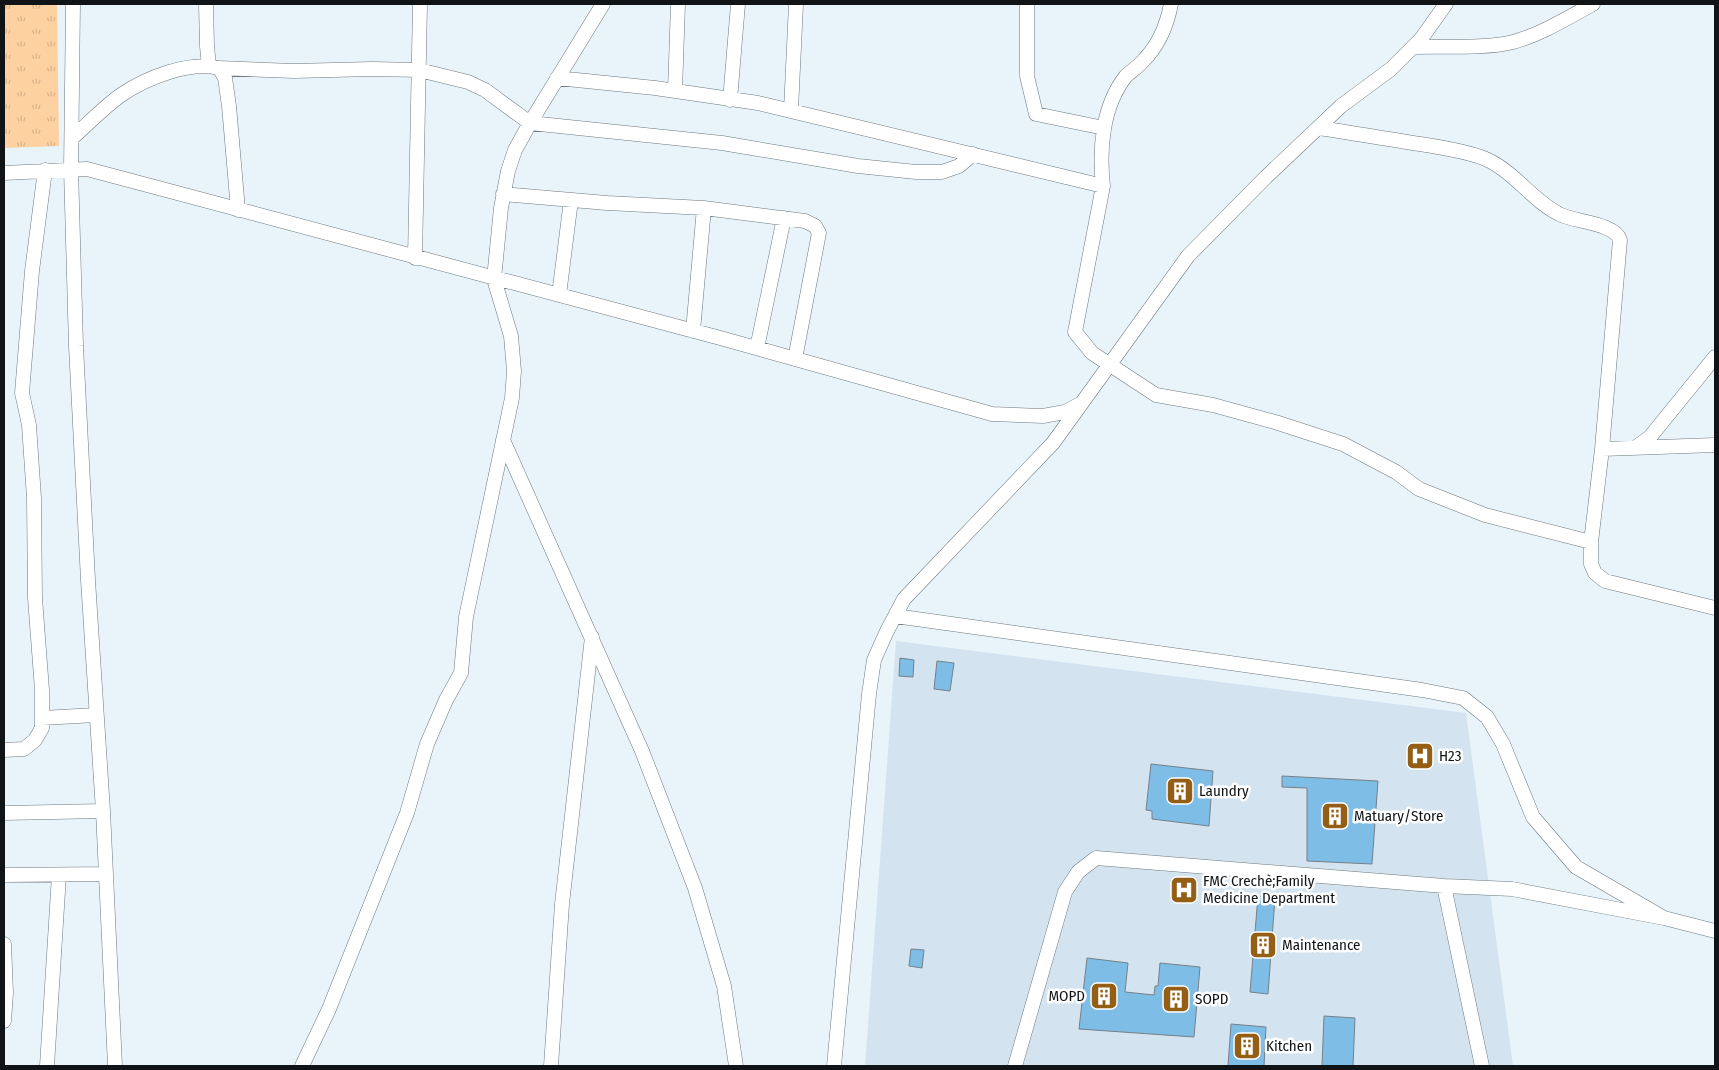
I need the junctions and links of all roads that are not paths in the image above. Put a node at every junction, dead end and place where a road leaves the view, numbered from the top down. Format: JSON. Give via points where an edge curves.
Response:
{"nodes":[{"id":1,"x":74,"y":4,"type":"edge"},
{"id":2,"x":206,"y":4,"type":"edge"},
{"id":3,"x":420,"y":4,"type":"edge"},
{"id":4,"x":603,"y":4,"type":"edge"},
{"id":5,"x":678,"y":4,"type":"edge"},
{"id":6,"x":738,"y":4,"type":"edge"},
{"id":7,"x":796,"y":4,"type":"edge"},
{"id":8,"x":1027,"y":4,"type":"edge"},
{"id":9,"x":1171,"y":4,"type":"edge"},
{"id":10,"x":1446,"y":4,"type":"edge"},
{"id":11,"x":1593,"y":4,"type":"edge"},
{"id":12,"x":1413,"y":47,"type":"junction"},
{"id":13,"x":214,"y":67,"type":"junction"},
{"id":14,"x":419,"y":70,"type":"junction"},
{"id":15,"x":557,"y":78,"type":"junction"},
{"id":16,"x":675,"y":91,"type":"junction"},
{"id":17,"x":730,"y":100,"type":"junction"},
{"id":18,"x":791,"y":110,"type":"junction"},
{"id":19,"x":530,"y":123,"type":"junction"},
{"id":20,"x":1104,"y":128,"type":"junction"},
{"id":21,"x":1319,"y":128,"type":"junction"},
{"id":22,"x":72,"y":138,"type":"junction"},
{"id":23,"x":972,"y":154,"type":"junction"},
{"id":24,"x":71,"y":169,"type":"junction"},
{"id":25,"x":45,"y":170,"type":"junction"},
{"id":26,"x":4,"y":173,"type":"edge"},
{"id":27,"x":1103,"y":186,"type":"junction"},
{"id":28,"x":504,"y":194,"type":"junction"},
{"id":29,"x":572,"y":200,"type":"junction"},
{"id":30,"x":704,"y":208,"type":"junction"},
{"id":31,"x":238,"y":210,"type":"junction"},
{"id":32,"x":784,"y":218,"type":"junction"},
{"id":33,"x":415,"y":258,"type":"junction"},
{"id":34,"x":494,"y":278,"type":"junction"},
{"id":35,"x":559,"y":295,"type":"junction"},
{"id":36,"x":693,"y":331,"type":"junction"},
{"id":37,"x":757,"y":348,"type":"junction"},
{"id":38,"x":1715,"y":357,"type":"edge"},
{"id":39,"x":794,"y":359,"type":"junction"},
{"id":40,"x":1110,"y":365,"type":"junction"},
{"id":41,"x":1083,"y":402,"type":"junction"},
{"id":42,"x":503,"y":440,"type":"junction"},
{"id":43,"x":1715,"y":445,"type":"edge"},
{"id":44,"x":1635,"y":448,"type":"junction"},
{"id":45,"x":1602,"y":449,"type":"junction"},
{"id":46,"x":1591,"y":542,"type":"junction"},
{"id":47,"x":1715,"y":608,"type":"edge"},
{"id":48,"x":895,"y":616,"type":"junction"},
{"id":49,"x":592,"y":636,"type":"junction"},
{"id":50,"x":96,"y":715,"type":"junction"},
{"id":51,"x":42,"y":718,"type":"junction"},
{"id":52,"x":4,"y":750,"type":"edge"},
{"id":53,"x":103,"y":811,"type":"junction"},
{"id":54,"x":4,"y":813,"type":"edge"},
{"id":55,"x":106,"y":874,"type":"junction"},
{"id":56,"x":4,"y":875,"type":"edge"},
{"id":57,"x":59,"y":875,"type":"junction"},
{"id":58,"x":1444,"y":886,"type":"junction"},
{"id":59,"x":1664,"y":918,"type":"junction"},
{"id":60,"x":1715,"y":930,"type":"edge"},
{"id":61,"x":4,"y":944,"type":"edge"},
{"id":62,"x":4,"y":965,"type":"edge"},
{"id":63,"x":4,"y":1021,"type":"edge"},
{"id":64,"x":47,"y":1066,"type":"edge"},
{"id":65,"x":115,"y":1066,"type":"edge"},
{"id":66,"x":302,"y":1066,"type":"edge"},
{"id":67,"x":552,"y":1066,"type":"edge"},
{"id":68,"x":736,"y":1066,"type":"edge"},
{"id":69,"x":834,"y":1066,"type":"edge"},
{"id":70,"x":1015,"y":1066,"type":"edge"},
{"id":71,"x":1482,"y":1066,"type":"edge"}],
"edges":[{"from":1,"to":22,"type":"street"},
{"from":2,"to":13,"type":"street","via":[[207,46]]},
{"from":3,"to":14,"type":"street"},
{"from":4,"to":15,"type":"street"},
{"from":5,"to":16,"type":"street"},
{"from":6,"to":17,"type":"street"},
{"from":7,"to":18,"type":"street"},
{"from":8,"to":20,"type":"street","via":[[1027,76],[1036,114]]},
{"from":9,"to":20,"type":"street","via":[[1162,35],[1115,93]]},
{"from":10,"to":12,"type":"street"},
{"from":11,"to":12,"type":"street","via":[[1546,30],[1512,42]]},
{"from":12,"to":21,"type":"street"},
{"from":13,"to":14,"type":"street","via":[[294,71]]},
{"from":13,"to":22,"type":"street","via":[[182,68],[149,80],[121,95]]},
{"from":13,"to":31,"type":"street","via":[[225,78]]},
{"from":14,"to":19,"type":"street","via":[[468,82],[485,90]]},
{"from":14,"to":33,"type":"street"},
{"from":15,"to":16,"type":"street"},
{"from":15,"to":19,"type":"street"},
{"from":16,"to":17,"type":"street"},
{"from":17,"to":18,"type":"street"},
{"from":18,"to":23,"type":"street"},
{"from":19,"to":23,"type":"street","via":[[714,142],[858,166],[916,172],[942,172],[959,166]]},
{"from":19,"to":28,"type":"street","via":[[515,150]]},
{"from":20,"to":27,"type":"street"},
{"from":21,"to":40,"type":"street","via":[[1188,256]]},
{"from":21,"to":45,"type":"street","via":[[1451,149],[1490,160],[1560,215],[1595,224],[1618,236]]},
{"from":22,"to":24,"type":"street"},
{"from":23,"to":27,"type":"street"},
{"from":24,"to":25,"type":"street"},
{"from":24,"to":31,"type":"street","via":[[87,169]]},
{"from":24,"to":50,"type":"street","via":[[76,346]]},
{"from":25,"to":26,"type":"street"},
{"from":25,"to":51,"type":"street","via":[[32,271],[22,393],[29,424],[33,489]]},
{"from":27,"to":40,"type":"street","via":[[1075,332],[1092,353]]},
{"from":28,"to":29,"type":"street"},
{"from":28,"to":34,"type":"street"},
{"from":29,"to":30,"type":"street"},
{"from":29,"to":35,"type":"street"},
{"from":30,"to":32,"type":"street"},
{"from":30,"to":36,"type":"street"},
{"from":31,"to":33,"type":"street"},
{"from":32,"to":37,"type":"street"},
{"from":32,"to":39,"type":"street","via":[[805,221],[819,232]]},
{"from":33,"to":34,"type":"street"},
{"from":34,"to":35,"type":"street"},
{"from":34,"to":42,"type":"street","via":[[511,336],[514,371]]},
{"from":35,"to":36,"type":"street"},
{"from":36,"to":37,"type":"street"},
{"from":37,"to":39,"type":"street"},
{"from":38,"to":44,"type":"street","via":[[1650,437]]},
{"from":39,"to":41,"type":"street","via":[[992,414],[1043,416],[1065,412]]},
{"from":40,"to":41,"type":"street"},
{"from":40,"to":46,"type":"street","via":[[1156,395],[1213,405],[1344,444],[1396,472],[1419,489],[1484,515]]},
{"from":41,"to":48,"type":"street","via":[[1053,443],[904,599]]},
{"from":42,"to":49,"type":"street"},
{"from":42,"to":66,"type":"street","via":[[466,617],[461,673],[427,744],[407,813],[330,1009]]},
{"from":43,"to":44,"type":"street"},
{"from":44,"to":45,"type":"street"},
{"from":45,"to":46,"type":"street"},
{"from":46,"to":47,"type":"street","via":[[1591,564],[1595,573],[1605,581]]},
{"from":48,"to":59,"type":"street","via":[[1463,698],[1487,716],[1503,744],[1533,816],[1576,867]]},
{"from":48,"to":69,"type":"street","via":[[874,660],[868,694]]},
{"from":49,"to":67,"type":"street","via":[[562,904]]},
{"from":49,"to":68,"type":"street","via":[[642,751],[695,888],[724,986]]},
{"from":50,"to":51,"type":"street"},
{"from":50,"to":53,"type":"street"},
{"from":51,"to":52,"type":"street","via":[[42,728],[35,740],[24,749]]},
{"from":53,"to":54,"type":"street"},
{"from":53,"to":55,"type":"street"},
{"from":55,"to":57,"type":"street"},
{"from":55,"to":65,"type":"street"},
{"from":56,"to":57,"type":"street"},
{"from":57,"to":64,"type":"street"},
{"from":58,"to":59,"type":"street","via":[[1512,889]]},
{"from":58,"to":70,"type":"street","via":[[1096,858],[1078,872],[1065,892]]},
{"from":58,"to":71,"type":"street"},
{"from":59,"to":60,"type":"street"},
{"from":61,"to":62,"type":"street"},
{"from":62,"to":63,"type":"street"}]}
